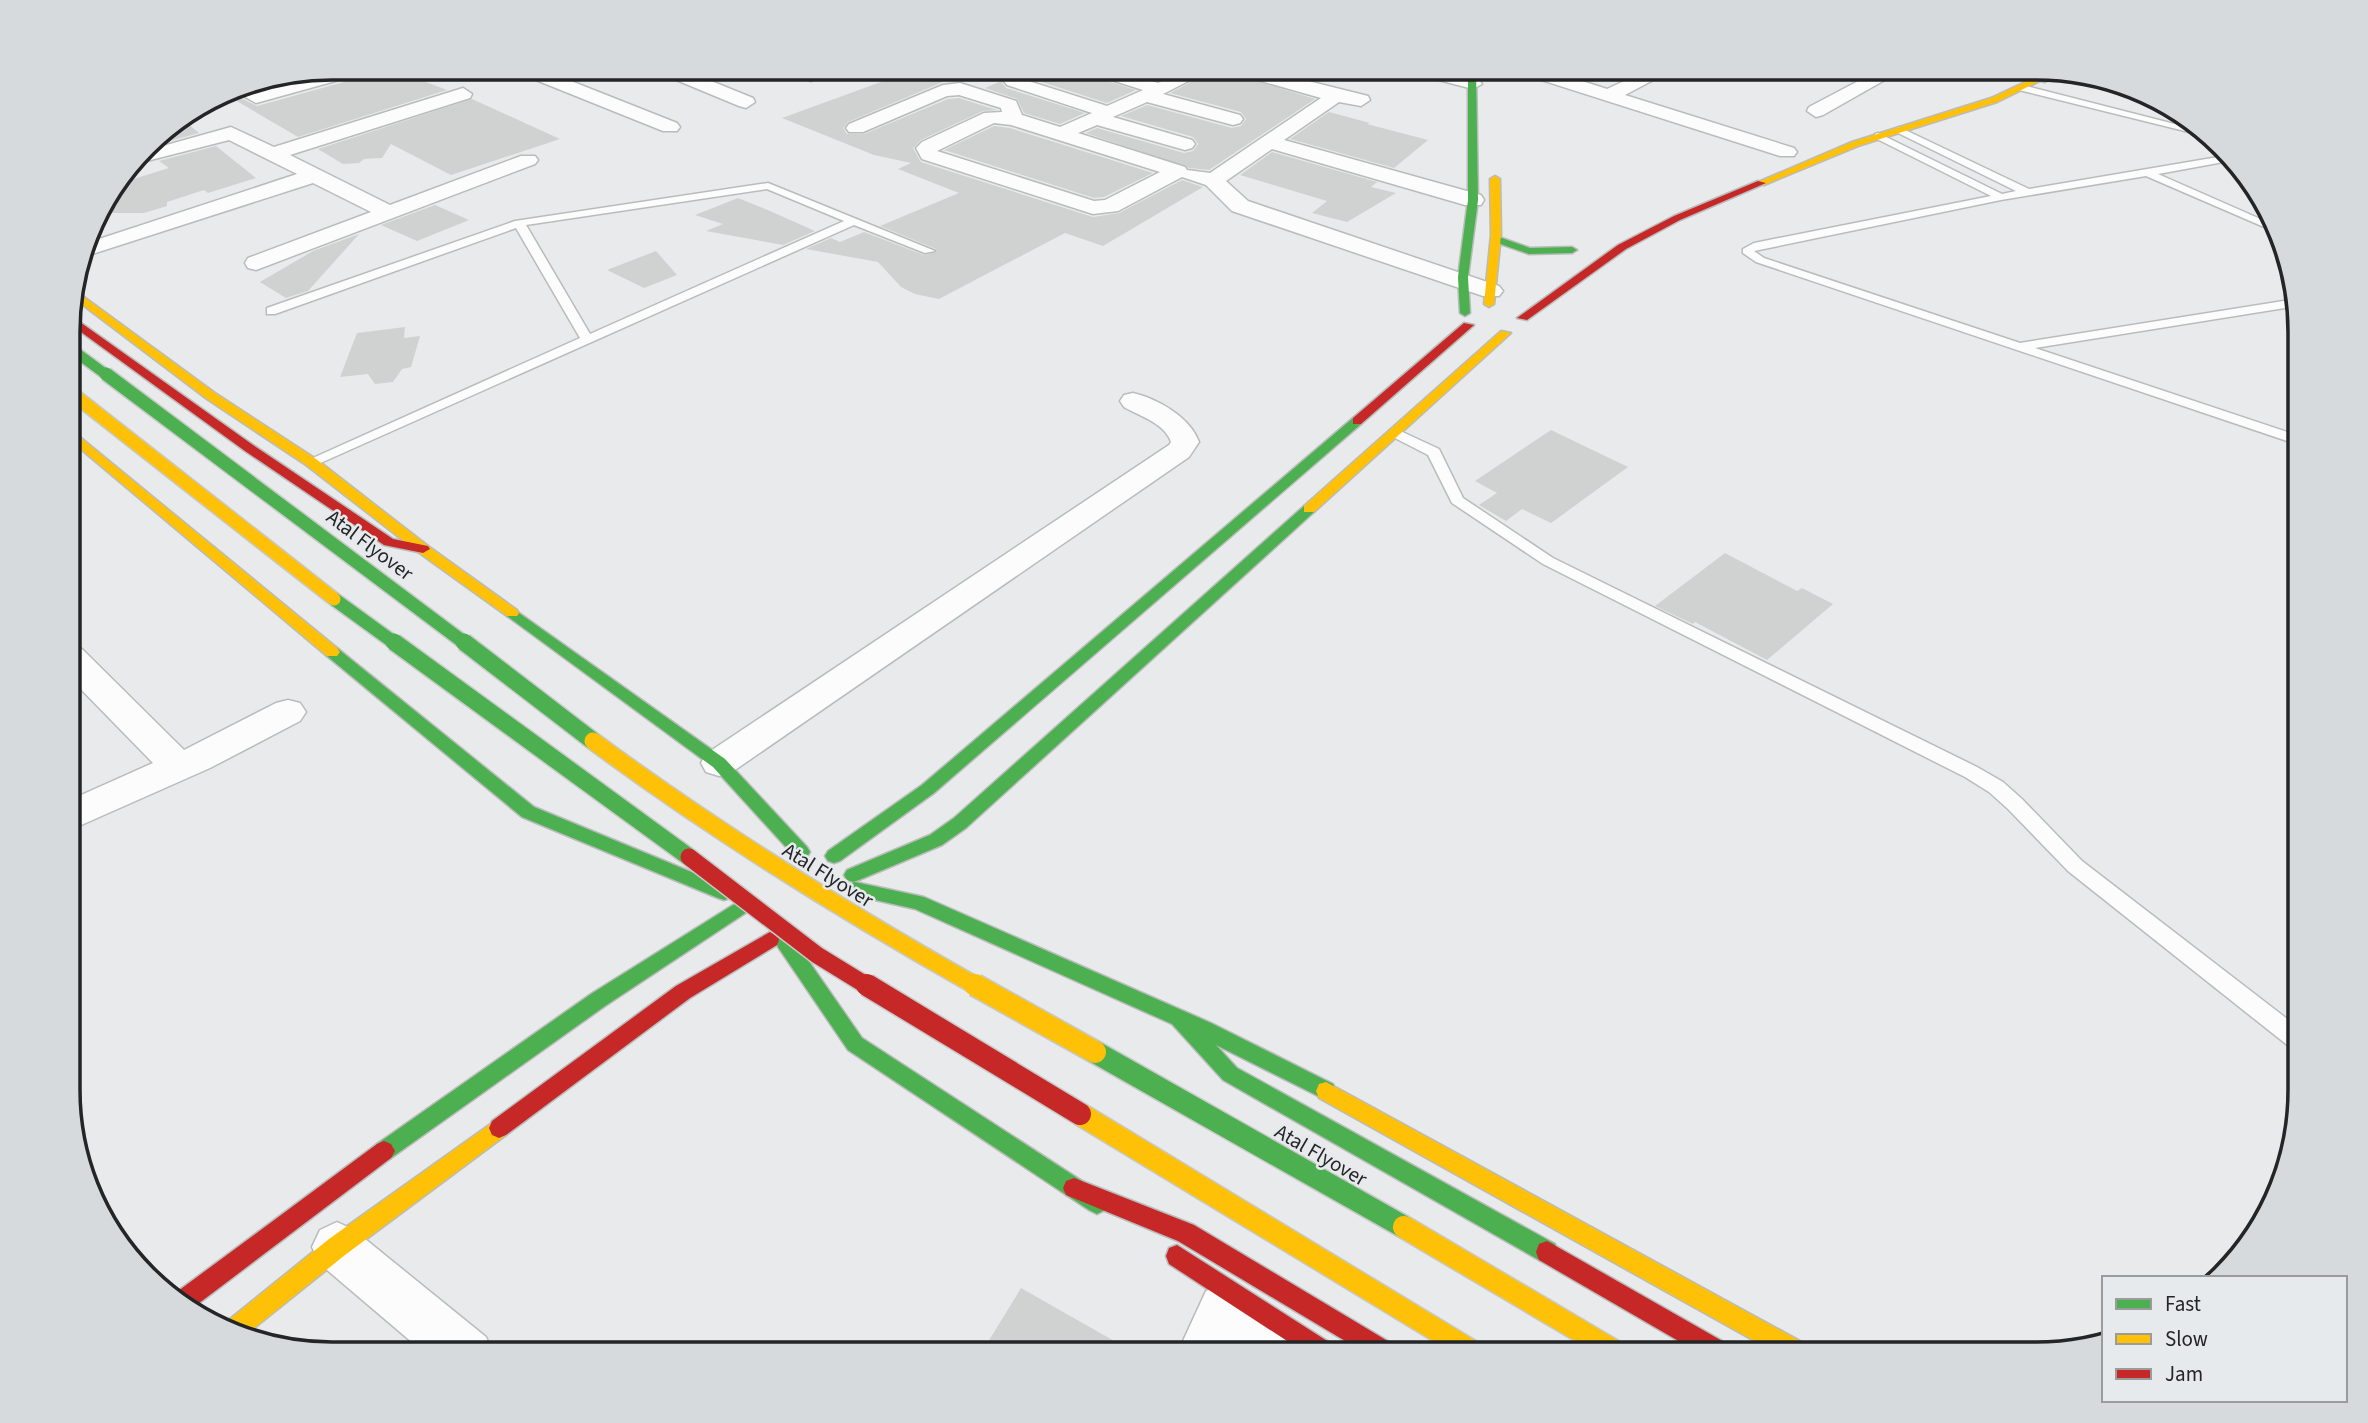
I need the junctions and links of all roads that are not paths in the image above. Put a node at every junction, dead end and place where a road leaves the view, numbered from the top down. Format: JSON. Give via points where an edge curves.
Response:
{"nodes":[{"id":1,"x":552,"y":80,"type":"edge"},
{"id":2,"x":692,"y":80,"type":"edge"},
{"id":3,"x":1122,"y":80,"type":"edge"},
{"id":4,"x":1178,"y":80,"type":"edge"},
{"id":5,"x":1228,"y":80,"type":"edge"},
{"id":6,"x":1278,"y":80,"type":"edge"},
{"id":7,"x":1473,"y":80,"type":"edge"},
{"id":8,"x":1558,"y":80,"type":"edge"},
{"id":9,"x":1641,"y":80,"type":"edge"},
{"id":10,"x":1874,"y":80,"type":"edge"},
{"id":11,"x":2015,"y":80,"type":"edge"},
{"id":12,"x":2040,"y":80,"type":"edge"},
{"id":13,"x":1013,"y":81,"type":"dead end"},
{"id":14,"x":296,"y":84,"type":"edge"},
{"id":15,"x":1151,"y":92,"type":"junction"},
{"id":16,"x":251,"y":94,"type":"edge"},
{"id":17,"x":463,"y":94,"type":"dead end"},
{"id":18,"x":1336,"y":96,"type":"junction"},
{"id":19,"x":1607,"y":96,"type":"junction"},
{"id":20,"x":1275,"y":97,"type":"dead end"},
{"id":21,"x":2104,"y":97,"type":"dead end"},
{"id":22,"x":1362,"y":100,"type":"dead end"},
{"id":23,"x":746,"y":102,"type":"dead end"},
{"id":24,"x":2151,"y":109,"type":"edge"},
{"id":25,"x":1816,"y":111,"type":"dead end"},
{"id":26,"x":1101,"y":115,"type":"junction"},
{"id":27,"x":1886,"y":117,"type":"dead end"},
{"id":28,"x":1233,"y":118,"type":"dead end"},
{"id":29,"x":1013,"y":119,"type":"junction"},
{"id":30,"x":670,"y":127,"type":"dead end"},
{"id":31,"x":2180,"y":127,"type":"edge"},
{"id":32,"x":856,"y":128,"type":"dead end"},
{"id":33,"x":1899,"y":130,"type":"junction"},
{"id":34,"x":1060,"y":134,"type":"junction"},
{"id":35,"x":1878,"y":136,"type":"junction"},
{"id":36,"x":1824,"y":139,"type":"dead end"},
{"id":37,"x":1269,"y":142,"type":"junction"},
{"id":38,"x":1185,"y":144,"type":"dead end"},
{"id":39,"x":1793,"y":150,"type":"joint"},
{"id":40,"x":272,"y":154,"type":"junction"},
{"id":41,"x":153,"y":155,"type":"edge"},
{"id":42,"x":1494,"y":158,"type":"dead end"},
{"id":43,"x":528,"y":160,"type":"dead end"},
{"id":44,"x":2220,"y":160,"type":"edge"},
{"id":45,"x":1763,"y":162,"type":"dead end"},
{"id":46,"x":1178,"y":171,"type":"junction"},
{"id":47,"x":2146,"y":173,"type":"junction"},
{"id":48,"x":315,"y":175,"type":"junction"},
{"id":49,"x":1213,"y":180,"type":"junction"},
{"id":50,"x":2028,"y":193,"type":"junction"},
{"id":51,"x":2001,"y":197,"type":"junction"},
{"id":52,"x":1473,"y":200,"type":"junction"},
{"id":53,"x":388,"y":213,"type":"junction"},
{"id":54,"x":852,"y":221,"type":"junction"},
{"id":55,"x":519,"y":223,"type":"junction"},
{"id":56,"x":2262,"y":224,"type":"edge"},
{"id":57,"x":1588,"y":238,"type":"dead end"},
{"id":58,"x":1496,"y":239,"type":"junction"},
{"id":59,"x":96,"y":247,"type":"edge"},
{"id":60,"x":1572,"y":250,"type":"junction"},
{"id":61,"x":929,"y":251,"type":"dead end"},
{"id":62,"x":256,"y":263,"type":"dead end"},
{"id":63,"x":1551,"y":266,"type":"dead end"},
{"id":64,"x":1463,"y":283,"type":"junction"},
{"id":65,"x":1497,"y":299,"type":"junction"},
{"id":66,"x":83,"y":300,"type":"edge"},
{"id":67,"x":2285,"y":304,"type":"edge"},
{"id":68,"x":271,"y":311,"type":"dead end"},
{"id":69,"x":1522,"y":318,"type":"junction"},
{"id":70,"x":1466,"y":319,"type":"junction"},
{"id":71,"x":80,"y":325,"type":"edge"},
{"id":72,"x":1505,"y":333,"type":"junction"},
{"id":73,"x":586,"y":338,"type":"junction"},
{"id":74,"x":2019,"y":347,"type":"junction"},
{"id":75,"x":80,"y":355,"type":"edge"},
{"id":76,"x":80,"y":398,"type":"edge"},
{"id":77,"x":1133,"y":401,"type":"dead end"},
{"id":78,"x":1396,"y":433,"type":"junction"},
{"id":79,"x":2288,"y":437,"type":"edge"},
{"id":80,"x":80,"y":441,"type":"edge"},
{"id":81,"x":311,"y":462,"type":"junction"},
{"id":82,"x":424,"y":549,"type":"junction"},
{"id":83,"x":80,"y":666,"type":"edge"},
{"id":84,"x":288,"y":712,"type":"dead end"},
{"id":85,"x":719,"y":763,"type":"junction"},
{"id":86,"x":179,"y":767,"type":"junction"},
{"id":87,"x":80,"y":812,"type":"edge"},
{"id":88,"x":801,"y":852,"type":"junction"},
{"id":89,"x":834,"y":856,"type":"junction"},
{"id":90,"x":761,"y":871,"type":"dead end"},
{"id":91,"x":854,"y":882,"type":"junction"},
{"id":92,"x":749,"y":884,"type":"dead end"},
{"id":93,"x":746,"y":915,"type":"junction"},
{"id":94,"x":835,"y":923,"type":"dead end"},
{"id":95,"x":819,"y":934,"type":"dead end"},
{"id":96,"x":777,"y":941,"type":"junction"},
{"id":97,"x":1178,"y":1017,"type":"junction"},
{"id":98,"x":2288,"y":1032,"type":"edge"},
{"id":99,"x":1074,"y":1188,"type":"junction"},
{"id":100,"x":1144,"y":1234,"type":"dead end"},
{"id":101,"x":337,"y":1247,"type":"junction"},
{"id":102,"x":1167,"y":1249,"type":"dead end"},
{"id":103,"x":189,"y":1297,"type":"edge"},
{"id":104,"x":240,"y":1324,"type":"edge"},
{"id":105,"x":452,"y":1342,"type":"edge"},
{"id":106,"x":1209,"y":1342,"type":"edge"},
{"id":107,"x":1274,"y":1342,"type":"edge"},
{"id":108,"x":1309,"y":1342,"type":"edge"},
{"id":109,"x":1368,"y":1342,"type":"edge"},
{"id":110,"x":1456,"y":1342,"type":"edge"},
{"id":111,"x":1599,"y":1342,"type":"edge"},
{"id":112,"x":1702,"y":1342,"type":"edge"},
{"id":113,"x":1779,"y":1342,"type":"edge"}],
"edges":[{"from":1,"to":30,"type":"street"},
{"from":2,"to":23,"type":"street"},
{"from":3,"to":15,"type":"street"},
{"from":4,"to":15,"type":"street"},
{"from":5,"to":20,"type":"street"},
{"from":6,"to":18,"type":"street"},
{"from":7,"to":52,"type":"main road"},
{"from":8,"to":19,"type":"street"},
{"from":9,"to":19,"type":"street"},
{"from":10,"to":25,"type":"street"},
{"from":11,"to":33,"type":"main road","via":[[1994,100]]},
{"from":12,"to":31,"type":"lane"},
{"from":13,"to":26,"type":"street"},
{"from":14,"to":16,"type":"street","via":[[256,97]]},
{"from":15,"to":26,"type":"street"},
{"from":15,"to":28,"type":"street"},
{"from":17,"to":40,"type":"street"},
{"from":18,"to":22,"type":"street"},
{"from":18,"to":37,"type":"street"},
{"from":19,"to":39,"type":"street"},
{"from":21,"to":24,"type":"lane"},
{"from":26,"to":34,"type":"street"},
{"from":26,"to":38,"type":"street"},
{"from":27,"to":36,"type":"main road"},
{"from":29,"to":32,"type":"street","via":[[1009,105],[955,89]]},
{"from":29,"to":34,"type":"street"},
{"from":29,"to":46,"type":"street","via":[[991,117],[926,148],[929,155],[1093,208],[1110,206]]},
{"from":33,"to":35,"type":"main road"},
{"from":33,"to":50,"type":"lane"},
{"from":34,"to":46,"type":"street"},
{"from":35,"to":51,"type":"lane"},
{"from":35,"to":69,"type":"main road","via":[[1677,218],[1622,247]]},
{"from":37,"to":49,"type":"street"},
{"from":37,"to":52,"type":"street"},
{"from":39,"to":45,"type":"main road"},
{"from":40,"to":41,"type":"street","via":[[231,133]]},
{"from":40,"to":48,"type":"street"},
{"from":42,"to":58,"type":"main road"},
{"from":43,"to":53,"type":"street"},
{"from":44,"to":47,"type":"lane"},
{"from":46,"to":49,"type":"street"},
{"from":47,"to":50,"type":"lane"},
{"from":47,"to":56,"type":"lane"},
{"from":48,"to":53,"type":"street"},
{"from":48,"to":59,"type":"street"},
{"from":49,"to":64,"type":"street","via":[[1240,206]]},
{"from":50,"to":51,"type":"lane"},
{"from":51,"to":74,"type":"lane","via":[[1747,251],[1760,260]]},
{"from":52,"to":64,"type":"main road"},
{"from":53,"to":62,"type":"street"},
{"from":54,"to":55,"type":"lane","via":[[768,186]]},
{"from":54,"to":61,"type":"lane"},
{"from":54,"to":73,"type":"lane"},
{"from":55,"to":68,"type":"lane"},
{"from":55,"to":73,"type":"lane"},
{"from":57,"to":60,"type":"main road"},
{"from":58,"to":60,"type":"main road","via":[[1529,251]]},
{"from":58,"to":65,"type":"main road"},
{"from":60,"to":63,"type":"main road"},
{"from":64,"to":65,"type":"street"},
{"from":64,"to":70,"type":"main road"},
{"from":65,"to":69,"type":"main road"},
{"from":65,"to":70,"type":"main road","via":[[1473,307]]},
{"from":66,"to":81,"type":"main road","via":[[211,396]]},
{"from":67,"to":74,"type":"lane"},
{"from":69,"to":72,"type":"main road","via":[[1520,328]]},
{"from":70,"to":72,"type":"main road","via":[[1484,332]]},
{"from":70,"to":89,"type":"main road","via":[[928,789]]},
{"from":71,"to":82,"type":"main road","via":[[249,448],[389,542]]},
{"from":72,"to":78,"type":"main road"},
{"from":73,"to":81,"type":"lane"},
{"from":74,"to":79,"type":"lane"},
{"from":75,"to":111,"type":"main road","name":"Atal Flyover","bridge":true,"via":[[654,788],[754,854],[885,935],[1310,1172]]},
{"from":76,"to":110,"type":"main road","bridge":true,"via":[[324,592],[817,955]]},
{"from":77,"to":85,"type":"street","via":[[1178,428],[1185,442],[1179,451]]},
{"from":78,"to":91,"type":"main road","via":[[960,823]]},
{"from":78,"to":98,"type":"lane","via":[[1434,452],[1457,500],[1548,561],[1996,787],[2075,866]]},
{"from":80,"to":93,"type":"main road","via":[[528,812]]},
{"from":81,"to":82,"type":"main road"},
{"from":82,"to":85,"type":"main road"},
{"from":83,"to":86,"type":"street"},
{"from":84,"to":86,"type":"street"},
{"from":85,"to":88,"type":"main road"},
{"from":86,"to":87,"type":"street"},
{"from":88,"to":89,"type":"main road"},
{"from":88,"to":90,"type":"main road","via":[[784,856]]},
{"from":89,"to":91,"type":"main road","via":[[846,864]]},
{"from":91,"to":94,"type":"main road","via":[[852,903]]},
{"from":91,"to":97,"type":"main road","via":[[918,902]]},
{"from":92,"to":93,"type":"main road"},
{"from":93,"to":96,"type":"main road"},
{"from":93,"to":103,"type":"main road","via":[[637,971]]},
{"from":95,"to":96,"type":"main road"},
{"from":96,"to":99,"type":"main road","via":[[855,1044]]},
{"from":96,"to":101,"type":"main road","via":[[683,992]]},
{"from":97,"to":112,"type":"main road","via":[[1230,1074]]},
{"from":97,"to":113,"type":"main road","via":[[1343,1099]]},
{"from":99,"to":100,"type":"main road"},
{"from":99,"to":109,"type":"main road","via":[[1186,1233]]},
{"from":101,"to":104,"type":"main road"},
{"from":101,"to":105,"type":"street"},
{"from":102,"to":108,"type":"main road"},
{"from":106,"to":107,"type":"street","via":[[1224,1309]]}]}
